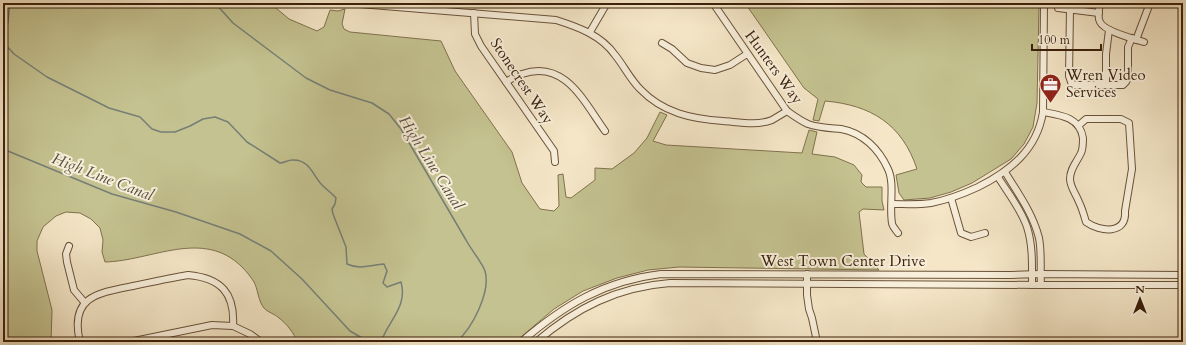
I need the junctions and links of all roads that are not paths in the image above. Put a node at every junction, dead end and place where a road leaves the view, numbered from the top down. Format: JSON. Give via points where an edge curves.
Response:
{"nodes":[{"id":1,"x":347,"y":3,"type":"edge"},
{"id":2,"x":607,"y":3,"type":"edge"},
{"id":3,"x":712,"y":3,"type":"edge"},
{"id":4,"x":1044,"y":3,"type":"edge"},
{"id":5,"x":1100,"y":3,"type":"edge"},
{"id":6,"x":1150,"y":3,"type":"edge"},
{"id":7,"x":1058,"y":8,"type":"dead end"},
{"id":8,"x":1070,"y":9,"type":"junction"},
{"id":9,"x":474,"y":13,"type":"junction"},
{"id":10,"x":1099,"y":13,"type":"junction"},
{"id":11,"x":1109,"y":30,"type":"junction"},
{"id":12,"x":590,"y":32,"type":"junction"},
{"id":13,"x":1134,"y":39,"type":"junction"},
{"id":14,"x":1144,"y":42,"type":"dead end"},
{"id":15,"x":662,"y":43,"type":"dead end"},
{"id":16,"x":747,"y":54,"type":"junction"},
{"id":17,"x":506,"y":82,"type":"junction"},
{"id":18,"x":1106,"y":85,"type":"junction"},
{"id":19,"x":788,"y":111,"type":"junction"},
{"id":20,"x":1043,"y":112,"type":"junction"},
{"id":21,"x":1078,"y":126,"type":"junction"},
{"id":22,"x":605,"y":131,"type":"dead end"},
{"id":23,"x":555,"y":162,"type":"dead end"},
{"id":24,"x":1005,"y":172,"type":"junction"},
{"id":25,"x":998,"y":177,"type":"junction"},
{"id":26,"x":951,"y":198,"type":"junction"},
{"id":27,"x":892,"y":204,"type":"junction"},
{"id":28,"x":898,"y":233,"type":"dead end"},
{"id":29,"x":985,"y":233,"type":"dead end"},
{"id":30,"x":69,"y":246,"type":"dead end"},
{"id":31,"x":807,"y":274,"type":"junction"},
{"id":32,"x":1032,"y":274,"type":"junction"},
{"id":33,"x":1040,"y":274,"type":"junction"},
{"id":34,"x":1183,"y":275,"type":"edge"},
{"id":35,"x":807,"y":284,"type":"junction"},
{"id":36,"x":1032,"y":285,"type":"junction"},
{"id":37,"x":1041,"y":285,"type":"junction"},
{"id":38,"x":1183,"y":285,"type":"edge"},
{"id":39,"x":85,"y":303,"type":"junction"},
{"id":40,"x":233,"y":326,"type":"junction"},
{"id":41,"x":531,"y":333,"type":"junction"},
{"id":42,"x":80,"y":342,"type":"edge"},
{"id":43,"x":129,"y":342,"type":"edge"},
{"id":44,"x":261,"y":342,"type":"edge"},
{"id":45,"x":521,"y":342,"type":"edge"},
{"id":46,"x":537,"y":342,"type":"edge"},
{"id":47,"x":817,"y":342,"type":"edge"}],
"edges":[{"from":1,"to":9,"type":"street"},
{"from":2,"to":12,"type":"street"},
{"from":3,"to":16,"type":"street","name":"Hunters Way"},
{"from":4,"to":20,"type":"street"},
{"from":5,"to":10,"type":"street"},
{"from":6,"to":13,"type":"street"},
{"from":7,"to":8,"type":"street"},
{"from":8,"to":10,"type":"street"},
{"from":8,"to":18,"type":"street","via":[[1070,82]]},
{"from":9,"to":12,"type":"street","via":[[556,20]]},
{"from":9,"to":17,"type":"street","name":"Stonecrest Way","via":[[475,34]]},
{"from":10,"to":11,"type":"street","via":[[1099,20]]},
{"from":11,"to":13,"type":"street"},
{"from":11,"to":18,"type":"street"},
{"from":12,"to":19,"type":"street","via":[[614,53],[640,89],[674,113],[702,120],[761,123]]},
{"from":13,"to":14,"type":"street"},
{"from":13,"to":18,"type":"street","via":[[1128,47],[1126,82],[1123,85]]},
{"from":15,"to":16,"type":"street","via":[[687,63],[715,70],[730,65]]},
{"from":16,"to":19,"type":"street","name":"Hunters Way"},
{"from":17,"to":22,"type":"street","via":[[534,71],[557,75],[573,86]]},
{"from":17,"to":23,"type":"street","name":"Stonecrest Way","via":[[554,151]]},
{"from":19,"to":27,"type":"street","name":"Hunters Way","via":[[822,128],[855,134],[874,146],[892,176]]},
{"from":20,"to":21,"type":"street","via":[[1061,115]]},
{"from":20,"to":24,"type":"street","via":[[1033,141]]},
{"from":21,"to":21,"type":"street","via":[[1082,132],[1083,143],[1082,151],[1071,170],[1072,187],[1086,222],[1099,229],[1115,229],[1125,218],[1132,169],[1130,123],[1121,119],[1086,118]]},
{"from":24,"to":25,"type":"street"},
{"from":24,"to":33,"type":"street","via":[[1035,225],[1039,240]]},
{"from":25,"to":26,"type":"street"},
{"from":25,"to":32,"type":"street","via":[[1027,226],[1031,245]]},
{"from":26,"to":27,"type":"street","via":[[932,203]]},
{"from":26,"to":29,"type":"street","via":[[961,232],[971,237]]},
{"from":27,"to":28,"type":"street","name":"Hunters Way","via":[[892,224]]},
{"from":30,"to":39,"type":"street","via":[[66,254],[74,290]]},
{"from":31,"to":32,"type":"street","name":"West Town Center Drive"},
{"from":31,"to":35,"type":"street"},
{"from":31,"to":41,"type":"street","name":"West Town Center Drive","via":[[670,274],[637,278],[611,285],[582,298]]},
{"from":32,"to":33,"type":"street","name":"West Town Center Drive"},
{"from":32,"to":36,"type":"street"},
{"from":33,"to":34,"type":"street","name":"West Town Center Drive"},
{"from":33,"to":37,"type":"street"},
{"from":35,"to":36,"type":"street","name":"West Town Center Drive"},
{"from":35,"to":46,"type":"street","name":"West Town Center Drive","via":[[670,283],[638,287],[613,294],[586,306],[559,323]]},
{"from":35,"to":47,"type":"street","via":[[809,309]]},
{"from":36,"to":37,"type":"street","name":"West Town Center Drive"},
{"from":37,"to":38,"type":"street","name":"West Town Center Drive"},
{"from":39,"to":40,"type":"street","via":[[108,290],[188,275],[201,276],[212,279],[222,286],[230,299],[234,314]]},
{"from":39,"to":42,"type":"street","via":[[77,322]]},
{"from":40,"to":43,"type":"street","via":[[212,325]]},
{"from":40,"to":44,"type":"street"},
{"from":41,"to":45,"type":"street","name":"West Town Center Drive"},
{"from":41,"to":46,"type":"street"}]}
